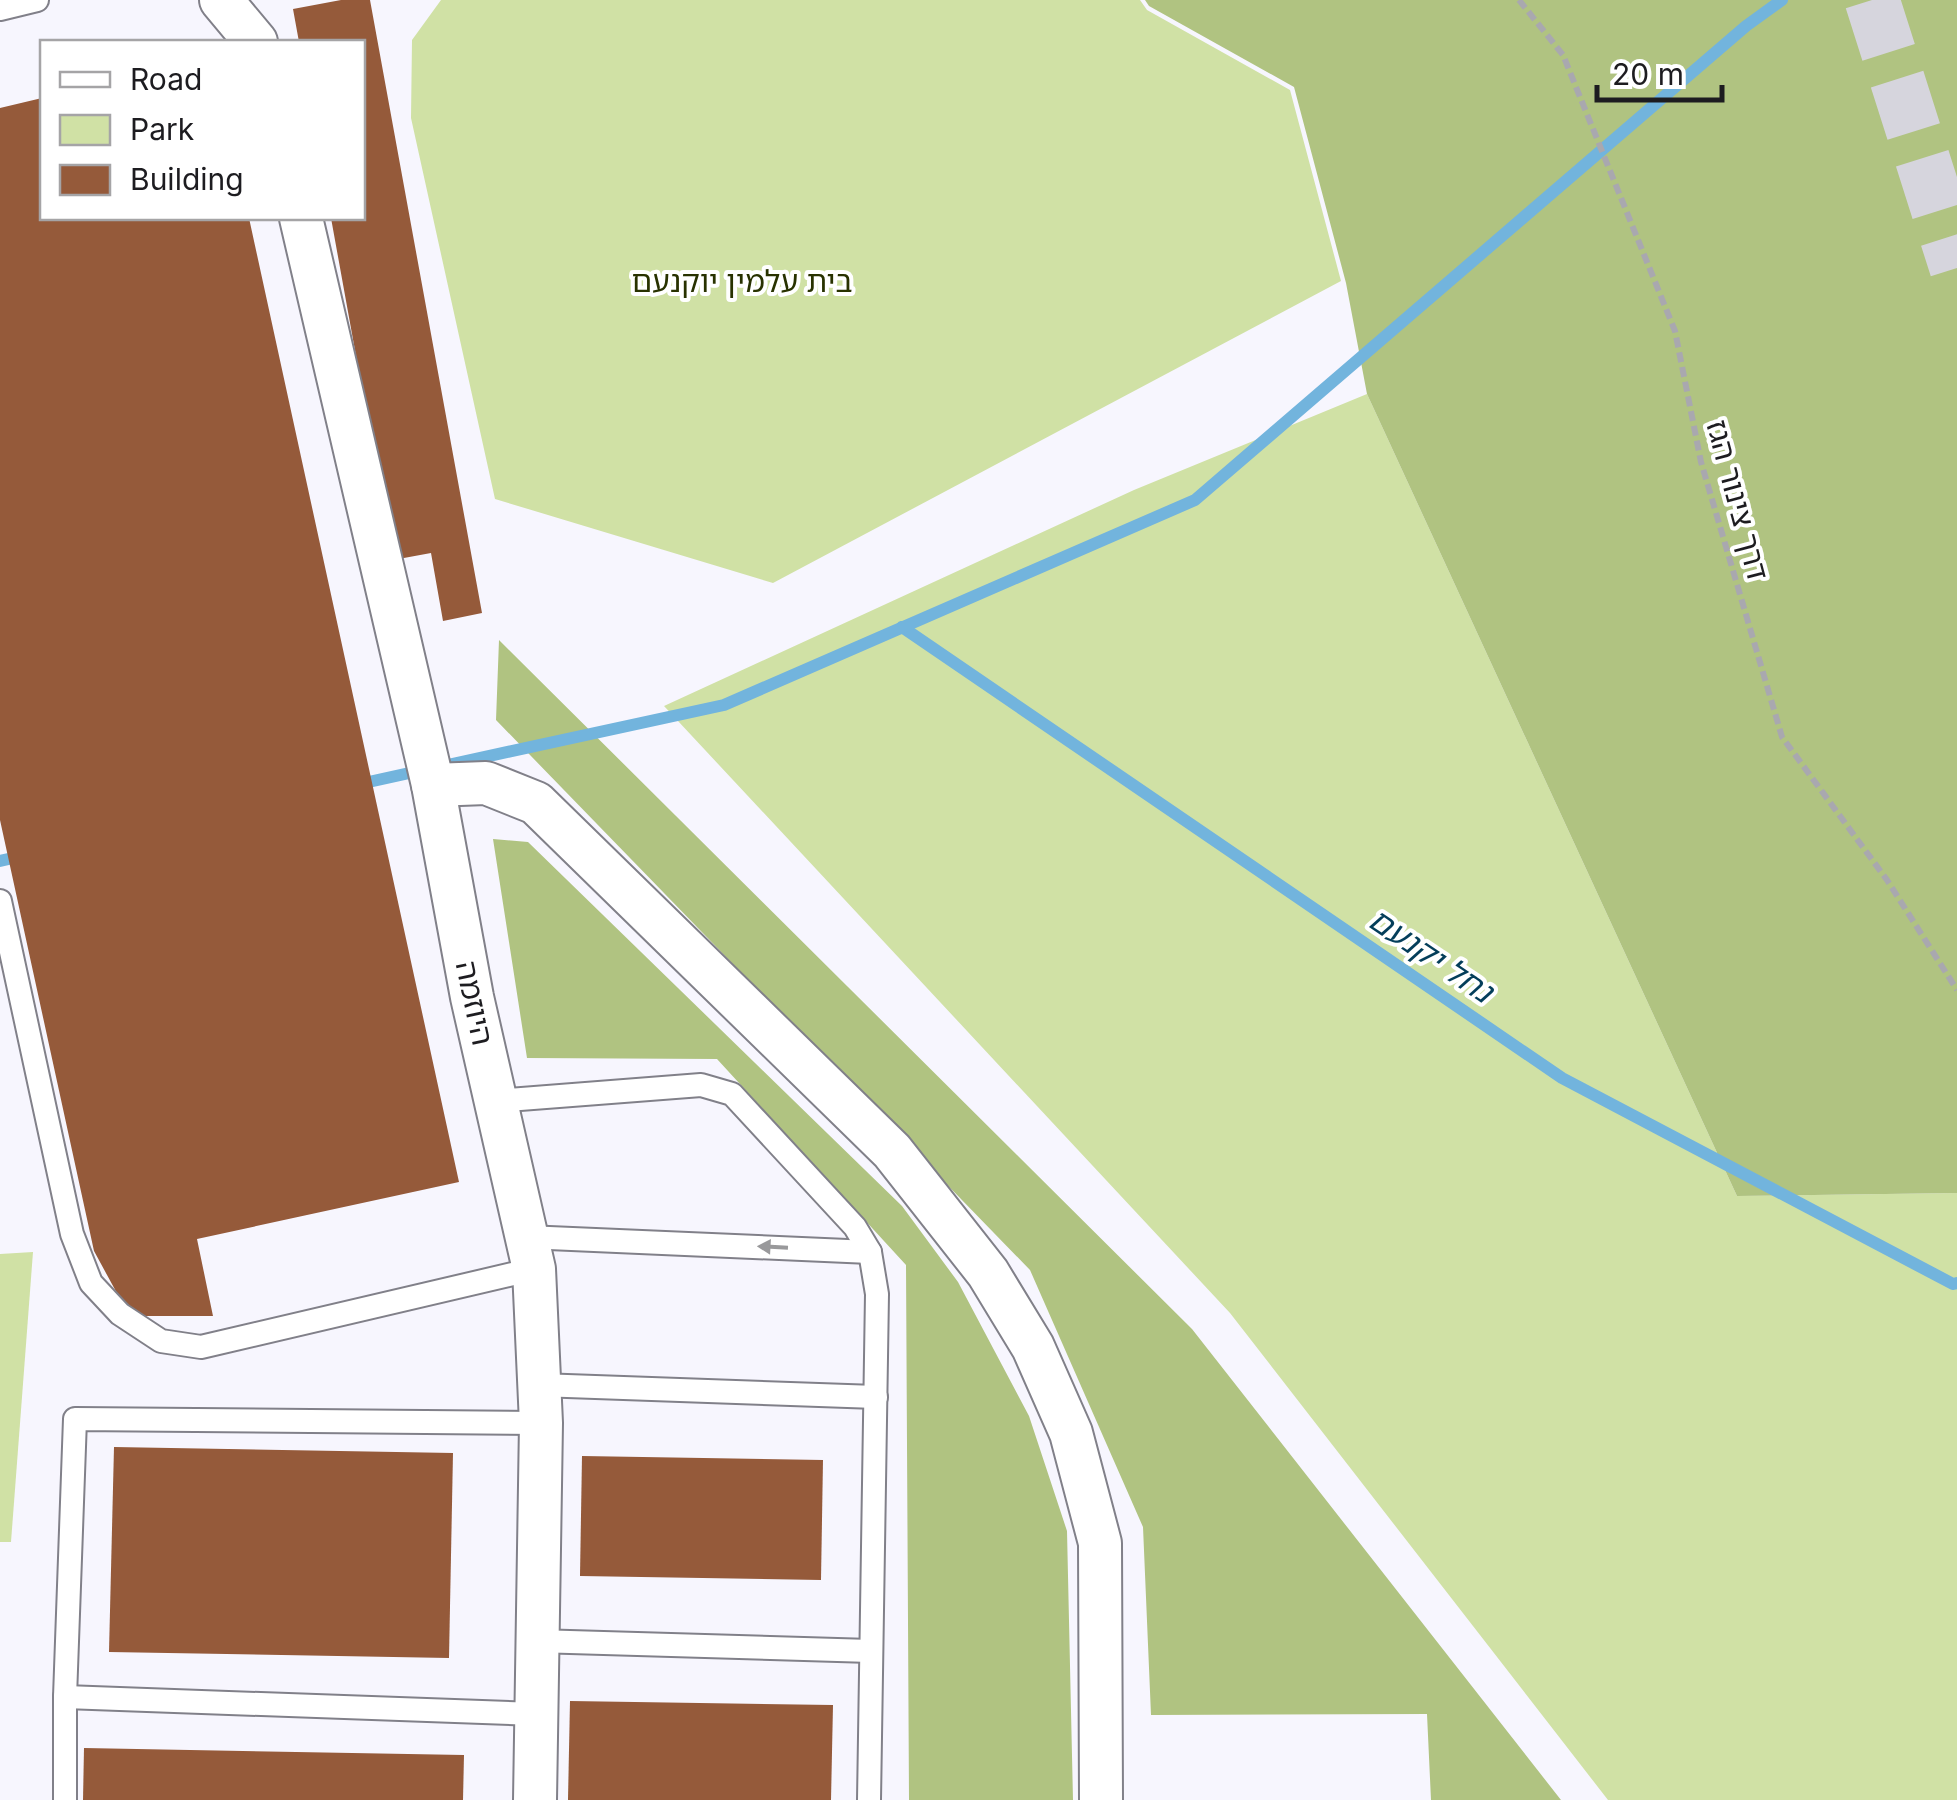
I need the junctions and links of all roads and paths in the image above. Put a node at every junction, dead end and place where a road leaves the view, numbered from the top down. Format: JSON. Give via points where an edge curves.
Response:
{"nodes":[{"id":1,"x":37,"y":0,"type":"edge"},
{"id":2,"x":222,"y":0,"type":"edge"},
{"id":3,"x":1519,"y":0,"type":"edge"},
{"id":4,"x":0,"y":9,"type":"edge"},
{"id":5,"x":254,"y":40,"type":"edge"},
{"id":6,"x":301,"y":220,"type":"edge"},
{"id":7,"x":433,"y":785,"type":"junction"},
{"id":8,"x":0,"y":900,"type":"edge"},
{"id":9,"x":1957,"y":990,"type":"edge"},
{"id":10,"x":496,"y":1100,"type":"junction"},
{"id":11,"x":870,"y":1252,"type":"junction"},
{"id":12,"x":530,"y":1253,"type":"junction"},
{"id":13,"x":876,"y":1397,"type":"junction"},
{"id":14,"x":540,"y":1404,"type":"junction"},
{"id":15,"x":536,"y":1641,"type":"junction"},
{"id":16,"x":871,"y":1652,"type":"junction"},
{"id":17,"x":64,"y":1697,"type":"junction"},
{"id":18,"x":534,"y":1714,"type":"junction"},
{"id":19,"x":64,"y":1800,"type":"edge"},
{"id":20,"x":535,"y":1800,"type":"edge"},
{"id":21,"x":869,"y":1800,"type":"edge"},
{"id":22,"x":1100,"y":1800,"type":"edge"}],
"edges":[{"from":1,"to":4,"type":"lane"},
{"from":2,"to":5,"type":"street"},
{"from":3,"to":9,"type":"path","name":"דרך צינור הגז","via":[[1563,55],[1675,331],[1701,462],[1782,737],[1887,880]]},
{"from":6,"to":7,"type":"street","name":"היוזמה"},
{"from":7,"to":10,"type":"street","name":"היוזמה"},
{"from":7,"to":22,"type":"street","via":[[486,783],[536,803],[892,1150],[988,1273],[1033,1347],[1071,1433],[1100,1543]]},
{"from":8,"to":12,"type":"lane","via":[[72,1234],[91,1283],[120,1314],[161,1340],[201,1347]]},
{"from":10,"to":11,"type":"lane","via":[[701,1085],[732,1094],[856,1227]]},
{"from":10,"to":12,"type":"street","name":"היוזמה"},
{"from":11,"to":12,"type":"lane","one_way":true},
{"from":11,"to":13,"type":"lane","via":[[877,1294]]},
{"from":12,"to":14,"type":"street","name":"היוזמה"},
{"from":13,"to":14,"type":"lane"},
{"from":13,"to":16,"type":"lane"},
{"from":14,"to":15,"type":"street","name":"היוזמה"},
{"from":14,"to":17,"type":"lane","via":[[75,1419]]},
{"from":15,"to":16,"type":"lane"},
{"from":15,"to":18,"type":"street","name":"היוזמה"},
{"from":16,"to":21,"type":"lane"},
{"from":17,"to":18,"type":"lane"},
{"from":17,"to":19,"type":"lane"},
{"from":18,"to":20,"type":"street","name":"היוזמה"}]}
